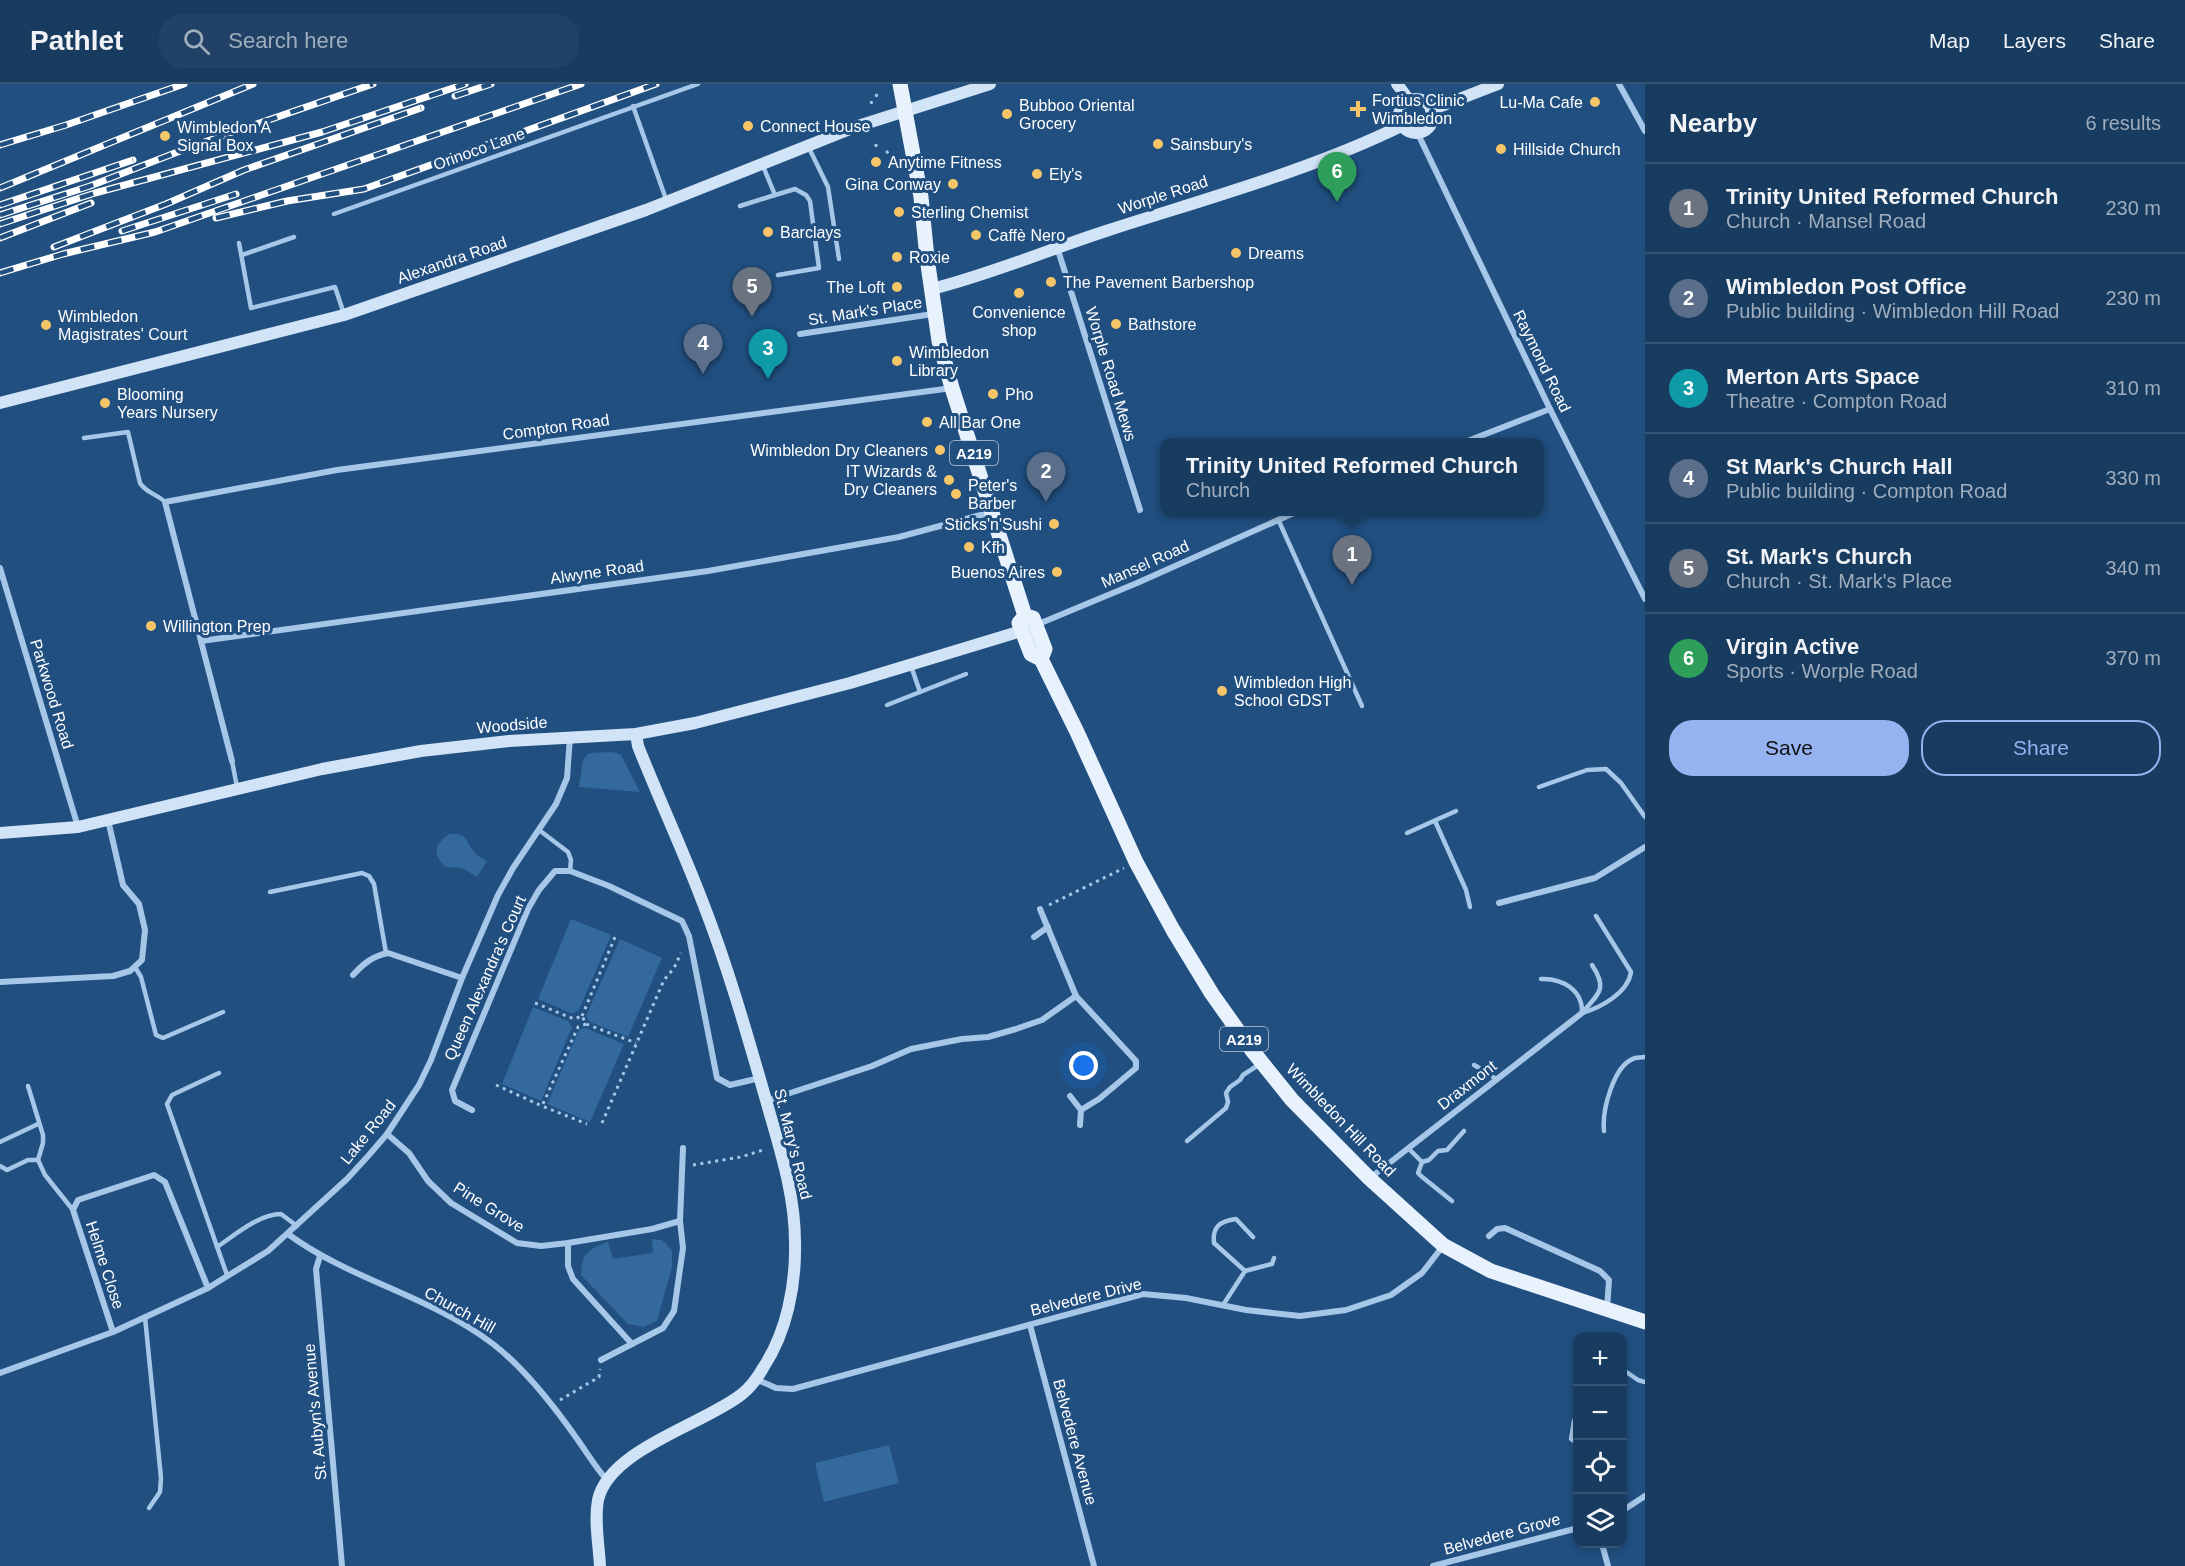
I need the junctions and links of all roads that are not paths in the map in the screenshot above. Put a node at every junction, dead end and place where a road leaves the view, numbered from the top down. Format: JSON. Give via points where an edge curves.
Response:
{"nodes":[{"id":1,"x":698,"y":84,"type":"edge"},
{"id":2,"x":900,"y":84,"type":"edge"},
{"id":3,"x":990,"y":84,"type":"edge"},
{"id":4,"x":1396,"y":84,"type":"edge"},
{"id":5,"x":1498,"y":84,"type":"edge"},
{"id":6,"x":1619,"y":84,"type":"edge"},
{"id":7,"x":1408,"y":100,"type":"junction"},
{"id":8,"x":633,"y":106,"type":"junction"},
{"id":9,"x":1431,"y":110,"type":"junction"},
{"id":10,"x":904,"y":111,"type":"junction"},
{"id":11,"x":1401,"y":126,"type":"junction"},
{"id":12,"x":1645,"y":131,"type":"edge"},
{"id":13,"x":1418,"y":134,"type":"junction"},
{"id":14,"x":808,"y":146,"type":"junction"},
{"id":15,"x":762,"y":164,"type":"junction"},
{"id":16,"x":775,"y":195,"type":"junction"},
{"id":17,"x":667,"y":202,"type":"junction"},
{"id":18,"x":740,"y":206,"type":"dead end"},
{"id":19,"x":334,"y":214,"type":"dead end"},
{"id":20,"x":294,"y":237,"type":"dead end"},
{"id":21,"x":238,"y":243,"type":"dead end"},
{"id":22,"x":1057,"y":247,"type":"junction"},
{"id":23,"x":242,"y":255,"type":"junction"},
{"id":24,"x":839,"y":259,"type":"dead end"},
{"id":25,"x":778,"y":275,"type":"dead end"},
{"id":26,"x":932,"y":289,"type":"junction"},
{"id":27,"x":934,"y":314,"type":"junction"},
{"id":28,"x":344,"y":315,"type":"junction"},
{"id":29,"x":800,"y":334,"type":"dead end"},
{"id":30,"x":952,"y":388,"type":"junction"},
{"id":31,"x":0,"y":403,"type":"edge"},
{"id":32,"x":1550,"y":409,"type":"junction"},
{"id":33,"x":84,"y":438,"type":"dead end"},
{"id":34,"x":1475,"y":438,"type":"edge"},
{"id":35,"x":165,"y":502,"type":"junction"},
{"id":36,"x":1140,"y":510,"type":"dead end"},
{"id":37,"x":993,"y":512,"type":"junction"},
{"id":38,"x":1286,"y":516,"type":"edge"},
{"id":39,"x":1278,"y":519,"type":"junction"},
{"id":40,"x":0,"y":568,"type":"edge"},
{"id":41,"x":1645,"y":599,"type":"edge"},
{"id":42,"x":1027,"y":624,"type":"junction"},
{"id":43,"x":201,"y":641,"type":"junction"},
{"id":44,"x":911,"y":666,"type":"junction"},
{"id":45,"x":966,"y":674,"type":"dead end"},
{"id":46,"x":920,"y":692,"type":"junction"},
{"id":47,"x":887,"y":705,"type":"dead end"},
{"id":48,"x":1362,"y":706,"type":"dead end"},
{"id":49,"x":636,"y":734,"type":"junction"},
{"id":50,"x":570,"y":737,"type":"junction"},
{"id":51,"x":232,"y":761,"type":"joint"},
{"id":52,"x":1539,"y":787,"type":"dead end"},
{"id":53,"x":238,"y":790,"type":"junction"},
{"id":54,"x":1456,"y":811,"type":"dead end"},
{"id":55,"x":1645,"y":817,"type":"edge"},
{"id":56,"x":108,"y":820,"type":"junction"},
{"id":57,"x":1435,"y":821,"type":"junction"},
{"id":58,"x":78,"y":827,"type":"junction"},
{"id":59,"x":539,"y":830,"type":"junction"},
{"id":60,"x":0,"y":833,"type":"edge"},
{"id":61,"x":1407,"y":833,"type":"dead end"},
{"id":62,"x":1645,"y":847,"type":"edge"},
{"id":63,"x":570,"y":871,"type":"junction"},
{"id":64,"x":270,"y":892,"type":"dead end"},
{"id":65,"x":1499,"y":903,"type":"dead end"},
{"id":66,"x":1470,"y":907,"type":"dead end"},
{"id":67,"x":1040,"y":909,"type":"road end"},
{"id":68,"x":1596,"y":916,"type":"dead end"},
{"id":69,"x":1048,"y":927,"type":"junction"},
{"id":70,"x":1034,"y":937,"type":"dead end"},
{"id":71,"x":386,"y":953,"type":"junction"},
{"id":72,"x":1592,"y":965,"type":"dead end"},
{"id":73,"x":135,"y":967,"type":"junction"},
{"id":74,"x":353,"y":975,"type":"dead end"},
{"id":75,"x":462,"y":978,"type":"junction"},
{"id":76,"x":1542,"y":979,"type":"dead end"},
{"id":77,"x":0,"y":982,"type":"edge"},
{"id":78,"x":1076,"y":996,"type":"junction"},
{"id":79,"x":223,"y":1012,"type":"dead end"},
{"id":80,"x":1582,"y":1013,"type":"junction"},
{"id":81,"x":1645,"y":1058,"type":"edge"},
{"id":82,"x":1262,"y":1062,"type":"junction"},
{"id":83,"x":1473,"y":1065,"type":"dead end"},
{"id":84,"x":219,"y":1073,"type":"dead end"},
{"id":85,"x":759,"y":1078,"type":"junction"},
{"id":86,"x":1496,"y":1080,"type":"junction"},
{"id":87,"x":28,"y":1086,"type":"dead end"},
{"id":88,"x":1070,"y":1096,"type":"dead end"},
{"id":89,"x":766,"y":1101,"type":"junction"},
{"id":90,"x":472,"y":1110,"type":"dead end"},
{"id":91,"x":1081,"y":1110,"type":"junction"},
{"id":92,"x":38,"y":1124,"type":"junction"},
{"id":93,"x":1080,"y":1125,"type":"dead end"},
{"id":94,"x":1464,"y":1131,"type":"dead end"},
{"id":95,"x":1604,"y":1131,"type":"dead end"},
{"id":96,"x":387,"y":1134,"type":"junction"},
{"id":97,"x":1187,"y":1141,"type":"dead end"},
{"id":98,"x":0,"y":1142,"type":"edge"},
{"id":99,"x":683,"y":1148,"type":"dead end"},
{"id":100,"x":1408,"y":1148,"type":"junction"},
{"id":101,"x":38,"y":1160,"type":"junction"},
{"id":102,"x":1422,"y":1162,"type":"junction"},
{"id":103,"x":0,"y":1166,"type":"edge"},
{"id":104,"x":1369,"y":1178,"type":"junction"},
{"id":105,"x":1452,"y":1201,"type":"dead end"},
{"id":106,"x":73,"y":1210,"type":"junction"},
{"id":107,"x":681,"y":1221,"type":"junction"},
{"id":108,"x":297,"y":1226,"type":"junction"},
{"id":109,"x":288,"y":1234,"type":"junction"},
{"id":110,"x":1489,"y":1236,"type":"dead end"},
{"id":111,"x":1253,"y":1237,"type":"dead end"},
{"id":112,"x":568,"y":1243,"type":"junction"},
{"id":113,"x":1443,"y":1245,"type":"junction"},
{"id":114,"x":217,"y":1247,"type":"junction"},
{"id":115,"x":320,"y":1256,"type":"junction"},
{"id":116,"x":1274,"y":1258,"type":"dead end"},
{"id":117,"x":1245,"y":1271,"type":"junction"},
{"id":118,"x":227,"y":1275,"type":"junction"},
{"id":119,"x":208,"y":1288,"type":"junction"},
{"id":120,"x":1223,"y":1305,"type":"junction"},
{"id":121,"x":1607,"y":1310,"type":"junction"},
{"id":122,"x":145,"y":1317,"type":"junction"},
{"id":123,"x":1645,"y":1322,"type":"edge"},
{"id":124,"x":1030,"y":1325,"type":"junction"},
{"id":125,"x":113,"y":1332,"type":"junction"},
{"id":126,"x":632,"y":1344,"type":"junction"},
{"id":127,"x":601,"y":1360,"type":"road end"},
{"id":128,"x":0,"y":1373,"type":"edge"},
{"id":129,"x":1627,"y":1373,"type":"edge"},
{"id":130,"x":756,"y":1379,"type":"junction"},
{"id":131,"x":1645,"y":1382,"type":"edge"},
{"id":132,"x":608,"y":1480,"type":"junction"},
{"id":133,"x":1645,"y":1496,"type":"edge"},
{"id":134,"x":1627,"y":1508,"type":"edge"},
{"id":135,"x":149,"y":1509,"type":"dead end"},
{"id":136,"x":1573,"y":1529,"type":"edge"},
{"id":137,"x":1603,"y":1548,"type":"edge"},
{"id":138,"x":342,"y":1566,"type":"edge"},
{"id":139,"x":600,"y":1566,"type":"edge"},
{"id":140,"x":1094,"y":1566,"type":"edge"},
{"id":141,"x":1433,"y":1566,"type":"edge"},
{"id":142,"x":1608,"y":1566,"type":"edge"}],
"edges":[{"from":1,"to":8,"type":"lane","name":"Orinoco Lane"},
{"from":2,"to":10,"type":"main road","number":"A219"},
{"from":3,"to":10,"type":"street","name":"Alexandra Road"},
{"from":4,"to":7,"type":"street"},
{"from":5,"to":9,"type":"street"},
{"from":6,"to":12,"type":"street"},
{"from":7,"to":9,"type":"street","via":[[1422,100]]},
{"from":7,"to":11,"type":"street","via":[[1399,112]]},
{"from":8,"to":17,"type":"lane"},
{"from":8,"to":19,"type":"lane","name":"Orinoco Lane"},
{"from":9,"to":13,"type":"street","via":[[1431,123]]},
{"from":10,"to":14,"type":"street","name":"Alexandra Road"},
{"from":10,"to":26,"type":"main road","name":"Wimbledon Hill Road","number":"A219","via":[[921,197]]},
{"from":11,"to":13,"type":"street"},
{"from":11,"to":22,"type":"street","name":"Worple Road","via":[[1336,155]]},
{"from":13,"to":32,"type":"street","name":"Raymond Road"},
{"from":14,"to":15,"type":"street","name":"Alexandra Road"},
{"from":14,"to":24,"type":"lane","via":[[828,188]]},
{"from":15,"to":16,"type":"lane"},
{"from":15,"to":17,"type":"street","name":"Alexandra Road"},
{"from":16,"to":18,"type":"lane"},
{"from":16,"to":25,"type":"lane","via":[[795,189],[810,201],[819,268]]},
{"from":17,"to":28,"type":"street","name":"Alexandra Road"},
{"from":20,"to":23,"type":"lane"},
{"from":21,"to":23,"type":"lane"},
{"from":22,"to":26,"type":"street","name":"Worple Road"},
{"from":22,"to":36,"type":"street","name":"Worple Road Mews"},
{"from":23,"to":28,"type":"lane","via":[[251,308],[334,287]]},
{"from":26,"to":27,"type":"main road","name":"Wimbledon Hill Road","number":"A219"},
{"from":27,"to":29,"type":"street","name":"St. Mark's Place"},
{"from":27,"to":30,"type":"main road","name":"Wimbledon Hill Road","number":"A219"},
{"from":28,"to":31,"type":"street","name":"Alexandra Road"},
{"from":30,"to":35,"type":"street","name":"Compton Road","via":[[337,470]]},
{"from":30,"to":37,"type":"main road","name":"Wimbledon Hill Road","number":"A219"},
{"from":32,"to":34,"type":"street"},
{"from":32,"to":41,"type":"street","name":"Raymond Road"},
{"from":33,"to":35,"type":"lane","via":[[128,432],[140,483]]},
{"from":35,"to":43,"type":"street"},
{"from":37,"to":42,"type":"main road","name":"Wimbledon Hill Road","number":"A219"},
{"from":37,"to":43,"type":"street","name":"Alwyne Road","via":[[899,537],[708,571]]},
{"from":38,"to":39,"type":"street","name":"Mansel Road"},
{"from":39,"to":42,"type":"street","name":"Mansel Road","via":[[1098,599]]},
{"from":39,"to":48,"type":"lane"},
{"from":40,"to":58,"type":"street","name":"Parkwood Road"},
{"from":42,"to":44,"type":"street","name":"Woodside"},
{"from":42,"to":82,"type":"main road","name":"Wimbledon Hill Road","number":"A219","via":[[1045,649],[1041,659],[1173,930],[1212,994]]},
{"from":43,"to":51,"type":"street"},
{"from":44,"to":46,"type":"lane"},
{"from":44,"to":49,"type":"street","name":"Woodside","via":[[695,723]]},
{"from":45,"to":46,"type":"lane"},
{"from":46,"to":47,"type":"lane"},
{"from":49,"to":50,"type":"street","name":"Woodside"},
{"from":49,"to":85,"type":"street","name":"St. Mary's Road","via":[[704,906]]},
{"from":50,"to":53,"type":"street","name":"Woodside","via":[[421,751],[322,769]]},
{"from":50,"to":59,"type":"street","name":"Lake Road","via":[[567,778]]},
{"from":51,"to":53,"type":"lane"},
{"from":52,"to":55,"type":"lane","via":[[1587,770],[1606,769]]},
{"from":53,"to":56,"type":"street","name":"Woodside"},
{"from":54,"to":57,"type":"lane"},
{"from":56,"to":58,"type":"street","name":"Woodside"},
{"from":56,"to":73,"type":"street","via":[[123,885],[139,904],[145,930],[142,960]]},
{"from":57,"to":61,"type":"lane"},
{"from":57,"to":66,"type":"lane"},
{"from":58,"to":60,"type":"street","name":"Woodside"},
{"from":59,"to":63,"type":"lane","via":[[568,852]]},
{"from":59,"to":75,"type":"street","name":"Lake Road","via":[[498,896]]},
{"from":62,"to":65,"type":"street","via":[[1595,878]]},
{"from":63,"to":85,"type":"street","via":[[682,921],[689,936],[717,1078],[730,1084]]},
{"from":63,"to":90,"type":"street","name":"Queen Alexandra's Court","via":[[555,871],[528,909],[461,1067],[452,1090],[455,1101]]},
{"from":64,"to":71,"type":"lane","via":[[362,873],[369,876],[374,884]]},
{"from":67,"to":69,"type":"street"},
{"from":68,"to":80,"type":"lane","via":[[1631,972],[1630,979],[1598,1008]]},
{"from":69,"to":70,"type":"street"},
{"from":69,"to":78,"type":"street"},
{"from":71,"to":74,"type":"street","via":[[364,963]]},
{"from":71,"to":75,"type":"street"},
{"from":72,"to":80,"type":"lane","via":[[1602,986]]},
{"from":73,"to":77,"type":"street","via":[[113,976]]},
{"from":73,"to":79,"type":"lane","via":[[156,1035],[163,1038]]},
{"from":75,"to":96,"type":"street","name":"Lake Road","via":[[419,1085]]},
{"from":76,"to":80,"type":"lane","via":[[1555,978],[1565,984],[1579,999]]},
{"from":78,"to":89,"type":"street","via":[[1042,1020],[1016,1029],[911,1049]]},
{"from":78,"to":91,"type":"street","via":[[1136,1061],[1136,1068]]},
{"from":80,"to":86,"type":"street","name":"Draxmont"},
{"from":81,"to":95,"type":"lane","via":[[1627,1063],[1613,1082],[1605,1104]]},
{"from":82,"to":97,"type":"lane","via":[[1230,1087],[1226,1108]]},
{"from":82,"to":104,"type":"main road","name":"Wimbledon Hill Road","number":"A219","via":[[1292,1100]]},
{"from":83,"to":86,"type":"lane","via":[[1487,1070]]},
{"from":84,"to":114,"type":"lane","via":[[171,1095],[167,1104]]},
{"from":85,"to":89,"type":"street","name":"St. Mary's Road"},
{"from":86,"to":100,"type":"street","name":"Draxmont"},
{"from":87,"to":92,"type":"lane"},
{"from":88,"to":91,"type":"street"},
{"from":89,"to":130,"type":"street","name":"St. Mary's Road","via":[[794,1211],[795,1272],[780,1332]]},
{"from":91,"to":93,"type":"street"},
{"from":92,"to":98,"type":"lane"},
{"from":92,"to":101,"type":"lane","via":[[43,1143]]},
{"from":94,"to":102,"type":"lane","via":[[1447,1150]]},
{"from":96,"to":108,"type":"street","name":"Lake Road"},
{"from":96,"to":112,"type":"street","name":"Pine Grove","via":[[409,1153],[428,1181],[451,1203],[517,1243]]},
{"from":99,"to":107,"type":"street"},
{"from":100,"to":102,"type":"lane"},
{"from":100,"to":104,"type":"street","name":"Draxmont"},
{"from":101,"to":103,"type":"lane","via":[[28,1160],[7,1170]]},
{"from":101,"to":106,"type":"lane"},
{"from":102,"to":105,"type":"lane","via":[[1418,1173]]},
{"from":104,"to":113,"type":"main road","name":"Wimbledon Hill Road","number":"A219"},
{"from":106,"to":119,"type":"street","name":"Helme Close","via":[[78,1200],[154,1175],[165,1182]]},
{"from":106,"to":125,"type":"street","name":"Helme Close"},
{"from":107,"to":112,"type":"street","name":"Pine Grove","via":[[652,1230]]},
{"from":107,"to":126,"type":"street","via":[[683,1248],[674,1311],[663,1328]]},
{"from":108,"to":109,"type":"street","name":"Lake Road"},
{"from":108,"to":114,"type":"lane","via":[[282,1214],[273,1214]]},
{"from":109,"to":115,"type":"street","name":"Church Hill"},
{"from":109,"to":118,"type":"street","name":"Lake Road"},
{"from":110,"to":121,"type":"street","via":[[1504,1228],[1600,1271],[1609,1280]]},
{"from":111,"to":117,"type":"lane","via":[[1236,1219],[1216,1226],[1213,1233],[1214,1243]]},
{"from":112,"to":126,"type":"street","via":[[568,1266],[573,1279]]},
{"from":113,"to":120,"type":"street","name":"Belvedere Drive","via":[[1422,1273],[1391,1295],[1346,1310],[1300,1316]]},
{"from":113,"to":121,"type":"main road","name":"Wimbledon Hill Road","number":"A219","via":[[1491,1271]]},
{"from":114,"to":118,"type":"lane"},
{"from":115,"to":132,"type":"street","name":"Church Hill","via":[[411,1298],[495,1345],[551,1405]]},
{"from":115,"to":138,"type":"street","name":"St. Aubyn's Avenue","via":[[316,1269]]},
{"from":116,"to":117,"type":"lane","via":[[1272,1264]]},
{"from":117,"to":120,"type":"lane"},
{"from":118,"to":119,"type":"street","name":"Lake Road"},
{"from":119,"to":122,"type":"street","name":"Lake Road"},
{"from":120,"to":124,"type":"street","name":"Belvedere Drive","via":[[1143,1294]]},
{"from":121,"to":123,"type":"main road","name":"Wimbledon Hill Road","number":"A219"},
{"from":122,"to":125,"type":"street","name":"Lake Road"},
{"from":122,"to":135,"type":"lane","via":[[161,1478],[160,1492]]},
{"from":124,"to":130,"type":"street","name":"Belvedere Drive","via":[[793,1389],[776,1388]]},
{"from":124,"to":140,"type":"street","name":"Belvedere Avenue"},
{"from":125,"to":128,"type":"street","name":"Lake Road"},
{"from":126,"to":127,"type":"street"},
{"from":129,"to":131,"type":"lane"},
{"from":130,"to":132,"type":"street","name":"St. Mary's Road","via":[[728,1404],[638,1453]]},
{"from":132,"to":139,"type":"street","name":"St. Mary's Road","via":[[598,1500]]},
{"from":133,"to":134,"type":"street"},
{"from":136,"to":141,"type":"street","name":"Belvedere Grove"},
{"from":137,"to":142,"type":"street"}]}
